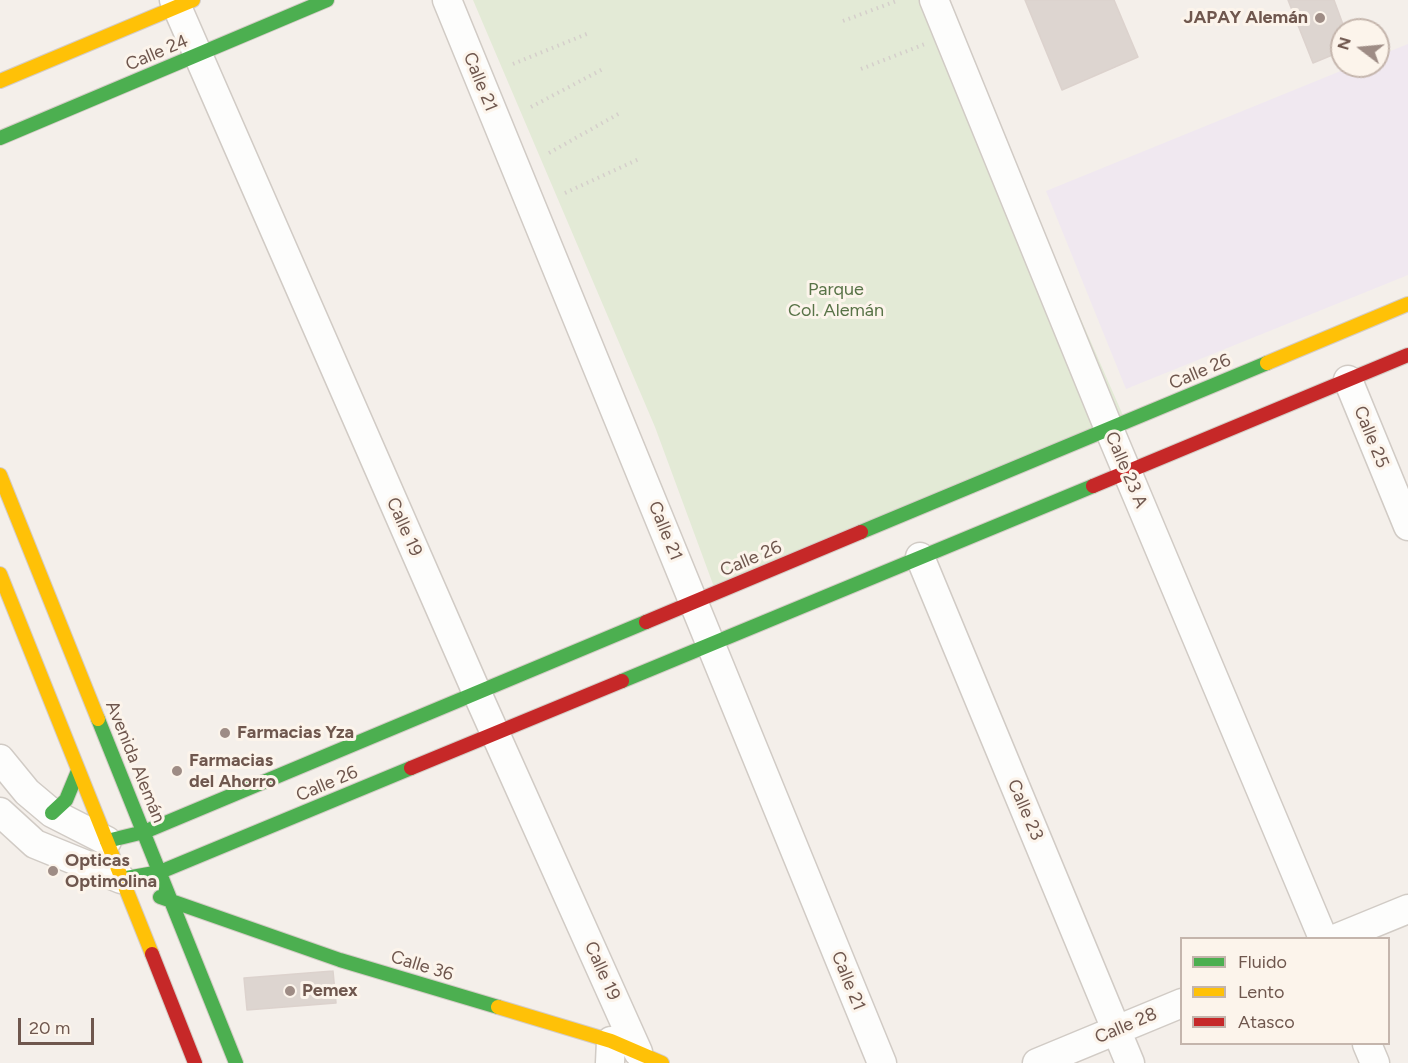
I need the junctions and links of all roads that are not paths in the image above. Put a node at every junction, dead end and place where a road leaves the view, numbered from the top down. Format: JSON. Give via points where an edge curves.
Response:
{"nodes":[{"id":1,"x":327,"y":0,"type":"edge"},
{"id":2,"x":447,"y":0,"type":"edge"},
{"id":3,"x":934,"y":0,"type":"edge"},
{"id":4,"x":181,"y":2,"type":"edge"},
{"id":5,"x":198,"y":55,"type":"junction"},
{"id":6,"x":0,"y":81,"type":"edge"},
{"id":7,"x":0,"y":138,"type":"edge"},
{"id":8,"x":1408,"y":304,"type":"edge"},
{"id":9,"x":1408,"y":355,"type":"edge"},
{"id":10,"x":1348,"y":380,"type":"junction"},
{"id":11,"x":1109,"y":429,"type":"junction"},
{"id":12,"x":1127,"y":472,"type":"junction"},
{"id":13,"x":0,"y":475,"type":"edge"},
{"id":14,"x":7,"y":514,"type":"edge"},
{"id":15,"x":1408,"y":526,"type":"edge"},
{"id":16,"x":920,"y":557,"type":"junction"},
{"id":17,"x":0,"y":574,"type":"edge"},
{"id":18,"x":694,"y":602,"type":"junction"},
{"id":19,"x":711,"y":644,"type":"junction"},
{"id":20,"x":477,"y":693,"type":"junction"},
{"id":21,"x":495,"y":733,"type":"junction"},
{"id":22,"x":0,"y":759,"type":"edge"},
{"id":23,"x":78,"y":771,"type":"junction"},
{"id":24,"x":0,"y":812,"type":"edge"},
{"id":25,"x":52,"y":813,"type":"junction"},
{"id":26,"x":0,"y":825,"type":"edge"},
{"id":27,"x":144,"y":832,"type":"junction"},
{"id":28,"x":107,"y":841,"type":"junction"},
{"id":29,"x":35,"y":844,"type":"junction"},
{"id":30,"x":160,"y":872,"type":"junction"},
{"id":31,"x":138,"y":887,"type":"junction"},
{"id":32,"x":172,"y":903,"type":"junction"},
{"id":33,"x":1408,"y":909,"type":"edge"},
{"id":34,"x":1322,"y":937,"type":"edge"},
{"id":35,"x":1342,"y":937,"type":"edge"},
{"id":36,"x":1180,"y":1004,"type":"edge"},
{"id":37,"x":1116,"y":1030,"type":"junction"},
{"id":38,"x":1367,"y":1045,"type":"edge"},
{"id":39,"x":611,"y":1052,"type":"edge"},
{"id":40,"x":650,"y":1058,"type":"edge"},
{"id":41,"x":195,"y":1063,"type":"edge"},
{"id":42,"x":236,"y":1063,"type":"edge"},
{"id":43,"x":882,"y":1063,"type":"edge"},
{"id":44,"x":1037,"y":1063,"type":"edge"},
{"id":45,"x":1130,"y":1063,"type":"edge"},
{"id":46,"x":1375,"y":1063,"type":"edge"}],
"edges":[{"from":1,"to":5,"type":"street","name":"Calle 24"},
{"from":2,"to":18,"type":"street","name":"Calle 21"},
{"from":3,"to":11,"type":"street","name":"Calle 23 A"},
{"from":4,"to":5,"type":"street","name":"Calle 19"},
{"from":4,"to":6,"type":"street","name":"Calle 24"},
{"from":5,"to":7,"type":"street","name":"Calle 24"},
{"from":5,"to":20,"type":"street","name":"Calle 19"},
{"from":8,"to":11,"type":"street","name":"Calle 26"},
{"from":9,"to":10,"type":"street","name":"Calle 26"},
{"from":10,"to":12,"type":"street","name":"Calle 26"},
{"from":10,"to":15,"type":"street","name":"Calle 25"},
{"from":11,"to":12,"type":"street","name":"Calle 23 A"},
{"from":11,"to":18,"type":"street","name":"Calle 26"},
{"from":12,"to":16,"type":"street","name":"Calle 26"},
{"from":12,"to":34,"type":"street","name":"Calle 23 A"},
{"from":13,"to":14,"type":"street","name":"Avenida Alemán"},
{"from":14,"to":27,"type":"street","name":"Avenida Alemán"},
{"from":16,"to":19,"type":"street","name":"Calle 26"},
{"from":16,"to":37,"type":"street","name":"Calle 23"},
{"from":17,"to":23,"type":"street"},
{"from":18,"to":19,"type":"street","name":"Calle 21"},
{"from":18,"to":20,"type":"street","name":"Calle 26"},
{"from":19,"to":21,"type":"street","name":"Calle 26"},
{"from":19,"to":43,"type":"street","name":"Calle 21"},
{"from":20,"to":21,"type":"street","name":"Calle 19"},
{"from":20,"to":27,"type":"street","name":"Calle 26"},
{"from":21,"to":30,"type":"street","name":"Calle 26"},
{"from":21,"to":40,"type":"street","name":"Calle 19"},
{"from":22,"to":25,"type":"street","via":[[27,792]]},
{"from":23,"to":25,"type":"street","via":[[66,800]]},
{"from":23,"to":28,"type":"street"},
{"from":24,"to":29,"type":"street"},
{"from":25,"to":28,"type":"street"},
{"from":26,"to":29,"type":"street"},
{"from":27,"to":28,"type":"street","name":"Calle 26"},
{"from":27,"to":30,"type":"street","name":"Avenida Alemán"},
{"from":28,"to":31,"type":"street"},
{"from":29,"to":31,"type":"street"},
{"from":30,"to":31,"type":"street","name":"Calle 26"},
{"from":30,"to":32,"type":"street","name":"Avenida Alemán"},
{"from":31,"to":32,"type":"street","name":"Calle 36"},
{"from":31,"to":41,"type":"street"},
{"from":32,"to":39,"type":"street","name":"Calle 36"},
{"from":32,"to":42,"type":"street","name":"Avenida Alemán"},
{"from":33,"to":35,"type":"street"},
{"from":36,"to":37,"type":"street","name":"Calle 28"},
{"from":37,"to":44,"type":"street","name":"Calle 28"},
{"from":37,"to":45,"type":"street","name":"Calle 23"},
{"from":38,"to":46,"type":"street"},
{"from":39,"to":40,"type":"street","name":"Calle 36"}]}
